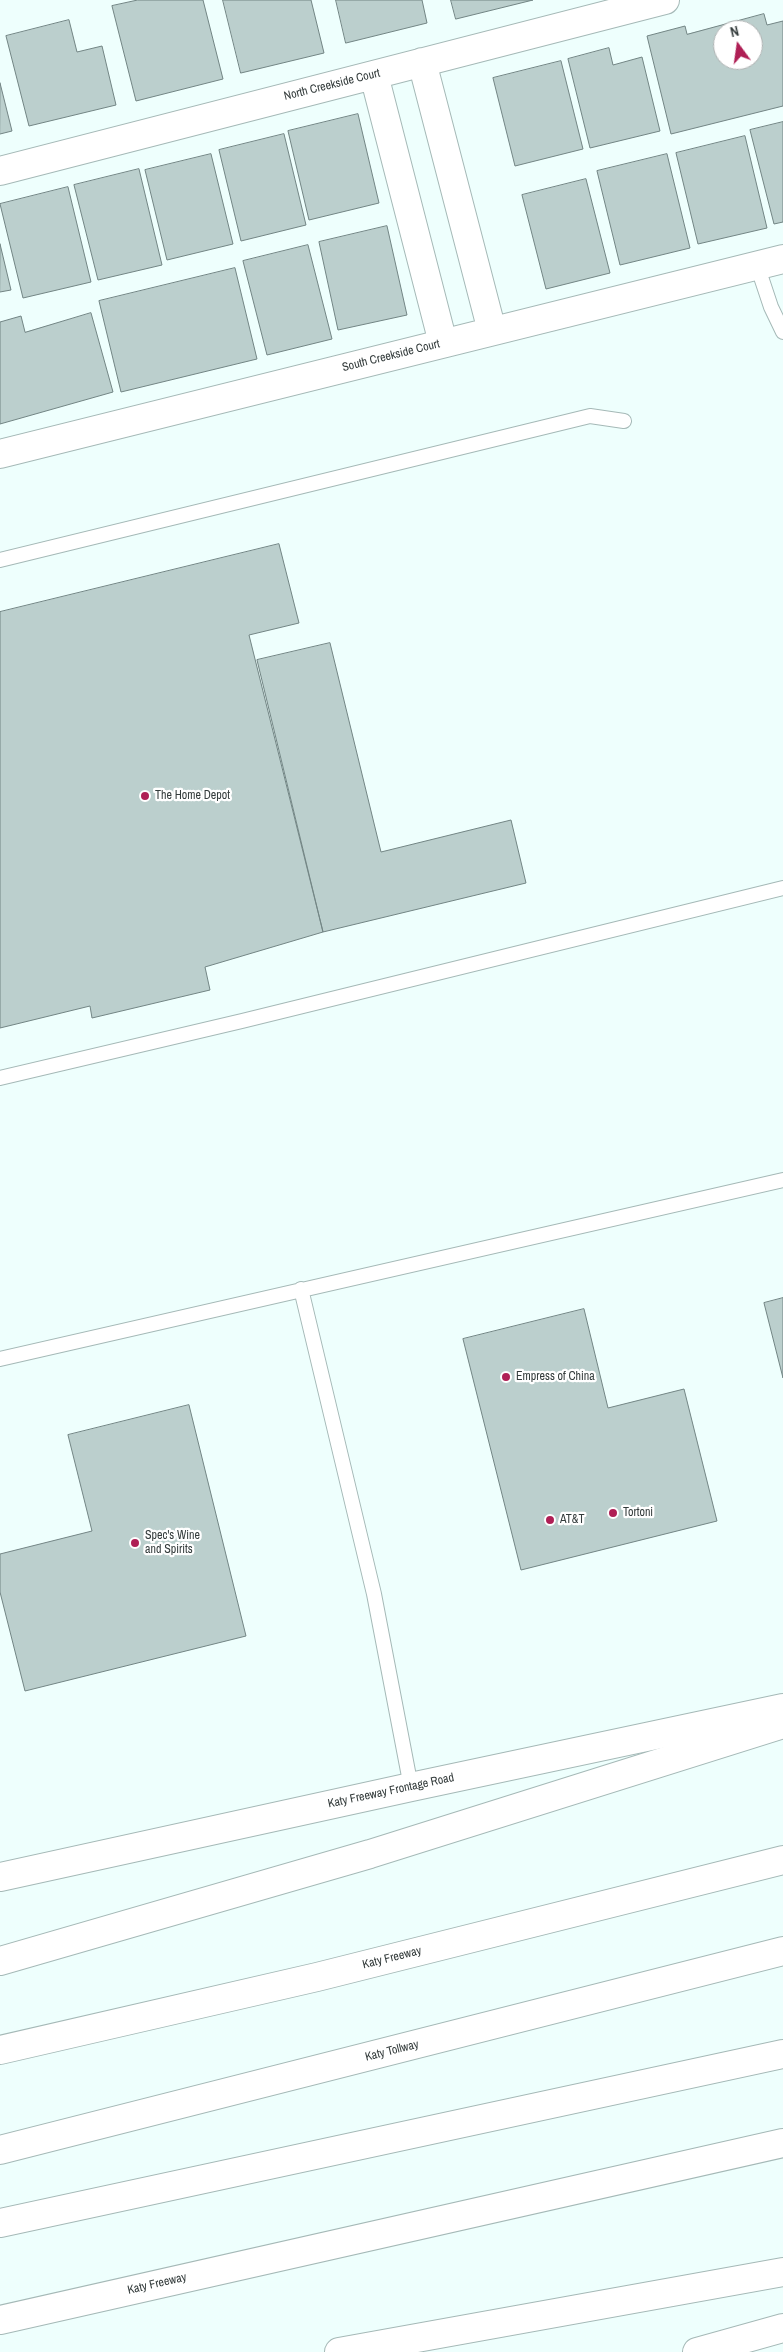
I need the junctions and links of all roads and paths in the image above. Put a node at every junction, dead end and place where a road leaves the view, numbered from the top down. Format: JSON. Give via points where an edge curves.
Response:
{"nodes":[{"id":1,"x":665,"y":0,"type":"edge"},
{"id":2,"x":422,"y":62,"type":"junction"},
{"id":3,"x":374,"y":75,"type":"junction"},
{"id":4,"x":0,"y":171,"type":"edge"},
{"id":5,"x":783,"y":259,"type":"edge"},
{"id":6,"x":757,"y":265,"type":"junction"},
{"id":7,"x":492,"y":331,"type":"junction"},
{"id":8,"x":783,"y":332,"type":"edge"},
{"id":9,"x":443,"y":343,"type":"junction"},
{"id":10,"x":624,"y":421,"type":"dead end"},
{"id":11,"x":0,"y":454,"type":"edge"},
{"id":12,"x":0,"y":560,"type":"edge"},
{"id":13,"x":783,"y":888,"type":"edge"},
{"id":14,"x":0,"y":1078,"type":"edge"},
{"id":15,"x":783,"y":1180,"type":"edge"},
{"id":16,"x":301,"y":1289,"type":"junction"},
{"id":17,"x":0,"y":1360,"type":"edge"},
{"id":18,"x":783,"y":1708,"type":"edge"},
{"id":19,"x":783,"y":1724,"type":"edge"},
{"id":20,"x":411,"y":1787,"type":"junction"},
{"id":21,"x":783,"y":1860,"type":"edge"},
{"id":22,"x":0,"y":1877,"type":"edge"},
{"id":23,"x":783,"y":1951,"type":"edge"},
{"id":24,"x":0,"y":1961,"type":"edge"},
{"id":25,"x":0,"y":2050,"type":"edge"},
{"id":26,"x":783,"y":2054,"type":"edge"},
{"id":27,"x":783,"y":2144,"type":"edge"},
{"id":28,"x":0,"y":2150,"type":"edge"},
{"id":29,"x":0,"y":2223,"type":"edge"},
{"id":30,"x":783,"y":2272,"type":"edge"},
{"id":31,"x":0,"y":2320,"type":"edge"},
{"id":32,"x":770,"y":2338,"type":"edge"},
{"id":33,"x":339,"y":2352,"type":"edge"},
{"id":34,"x":697,"y":2352,"type":"edge"}],
"edges":[{"from":1,"to":2,"type":"main road","name":"North Creekside Court"},
{"from":2,"to":3,"type":"main road","name":"North Creekside Court"},
{"from":2,"to":7,"type":"main road"},
{"from":3,"to":4,"type":"main road","name":"North Creekside Court"},
{"from":3,"to":9,"type":"main road"},
{"from":5,"to":6,"type":"main road","name":"South Creekside Court"},
{"from":6,"to":7,"type":"main road","name":"South Creekside Court"},
{"from":6,"to":8,"type":"lane"},
{"from":7,"to":9,"type":"main road","name":"South Creekside Court"},
{"from":9,"to":11,"type":"main road","name":"South Creekside Court"},
{"from":10,"to":12,"type":"lane","via":[[590,416]]},
{"from":13,"to":14,"type":"lane"},
{"from":15,"to":16,"type":"lane"},
{"from":16,"to":17,"type":"lane"},
{"from":16,"to":20,"type":"lane","via":[[374,1594]]},
{"from":18,"to":20,"type":"main road","name":"Katy Freeway Frontage Road"},
{"from":19,"to":24,"type":"main road","via":[[370,1854]]},
{"from":20,"to":22,"type":"main road","name":"Katy Freeway Frontage Road"},
{"from":21,"to":25,"type":"main road","name":"Katy Freeway","via":[[317,1977]]},
{"from":23,"to":28,"type":"main road","name":"Katy Tollway"},
{"from":26,"to":29,"type":"main road"},
{"from":27,"to":31,"type":"main road","name":"Katy Freeway"},
{"from":30,"to":33,"type":"main road"},
{"from":32,"to":34,"type":"main road"}]}
